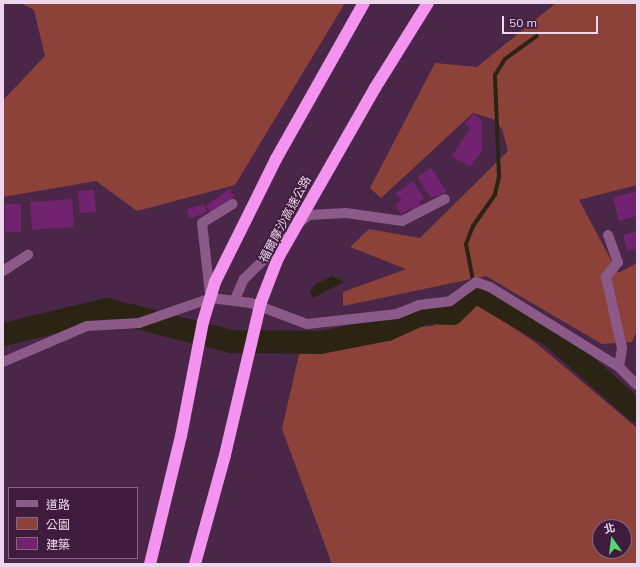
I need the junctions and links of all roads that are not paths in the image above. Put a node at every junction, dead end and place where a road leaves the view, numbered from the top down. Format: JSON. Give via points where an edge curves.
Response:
{"nodes":[{"id":1,"x":364,"y":3,"type":"edge"},
{"id":2,"x":428,"y":3,"type":"edge"},
{"id":3,"x":445,"y":199,"type":"dead end"},
{"id":4,"x":232,"y":204,"type":"dead end"},
{"id":5,"x":608,"y":235,"type":"dead end"},
{"id":6,"x":28,"y":255,"type":"dead end"},
{"id":7,"x":3,"y":271,"type":"edge"},
{"id":8,"x":211,"y":298,"type":"junction"},
{"id":9,"x":235,"y":299,"type":"junction"},
{"id":10,"x":3,"y":362,"type":"edge"},
{"id":11,"x":619,"y":367,"type":"junction"},
{"id":12,"x":637,"y":385,"type":"edge"},
{"id":13,"x":150,"y":564,"type":"edge"},
{"id":14,"x":195,"y":564,"type":"edge"}],
"edges":[{"from":1,"to":13,"type":"highway","bridge":true,"via":[[276,159],[215,282],[202,322],[180,436]]},
{"from":2,"to":14,"type":"highway","name":"福爾摩沙高速公路","bridge":true,"via":[[375,88],[278,258],[261,302],[225,455]]},
{"from":3,"to":9,"type":"lane","via":[[402,221],[362,213],[309,215],[244,279]]},
{"from":4,"to":8,"type":"lane","via":[[202,223]]},
{"from":5,"to":11,"type":"lane","via":[[618,262],[606,277],[622,348]]},
{"from":6,"to":7,"type":"lane"},
{"from":8,"to":9,"type":"lane"},
{"from":8,"to":10,"type":"lane","via":[[139,323],[87,326]]},
{"from":9,"to":11,"type":"lane","via":[[308,324],[397,314],[419,305],[450,301],[476,282],[490,287]]},
{"from":11,"to":12,"type":"lane"}]}
